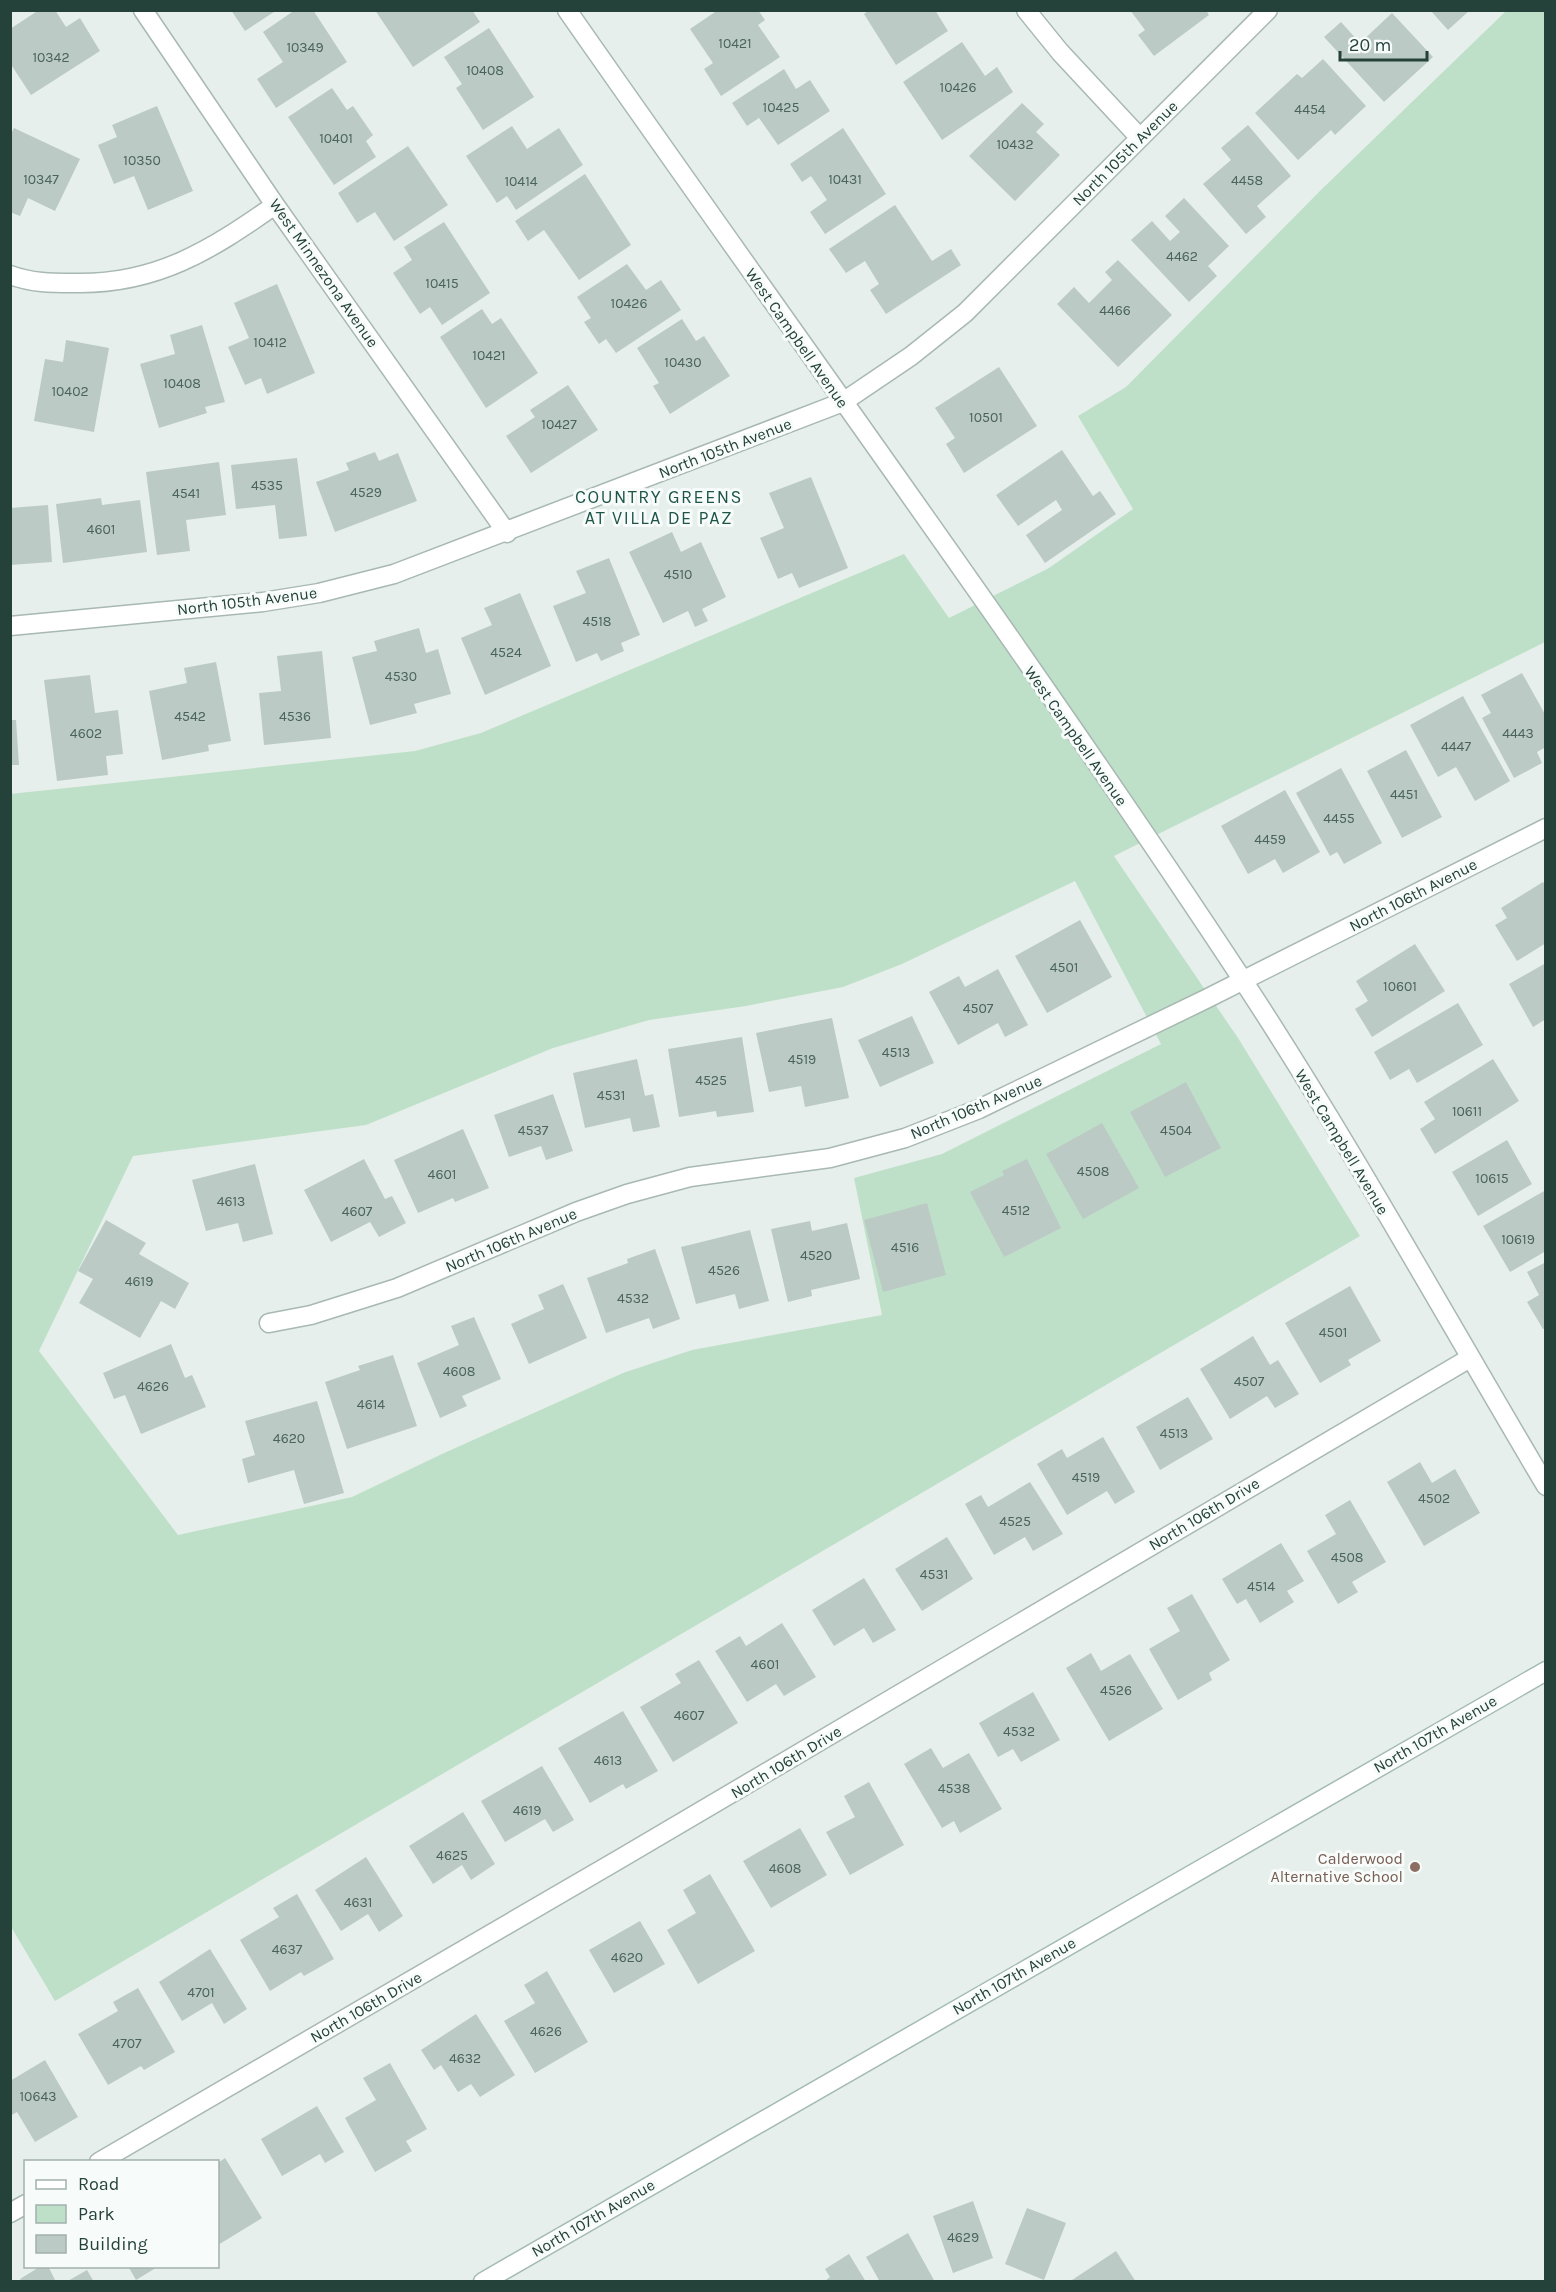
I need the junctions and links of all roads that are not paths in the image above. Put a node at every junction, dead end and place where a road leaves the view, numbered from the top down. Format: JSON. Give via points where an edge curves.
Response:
{"nodes":[{"id":1,"x":143,"y":10,"type":"edge"},
{"id":2,"x":567,"y":10,"type":"edge"},
{"id":3,"x":1026,"y":10,"type":"edge"},
{"id":4,"x":1268,"y":10,"type":"edge"},
{"id":5,"x":1140,"y":138,"type":"junction"},
{"id":6,"x":275,"y":205,"type":"junction"},
{"id":7,"x":10,"y":275,"type":"edge"},
{"id":8,"x":843,"y":402,"type":"junction"},
{"id":9,"x":507,"y":533,"type":"junction"},
{"id":10,"x":10,"y":626,"type":"edge"},
{"id":11,"x":1545,"y":828,"type":"edge"},
{"id":12,"x":1243,"y":981,"type":"junction"},
{"id":13,"x":269,"y":1323,"type":"dead end"},
{"id":14,"x":1470,"y":1358,"type":"junction"},
{"id":15,"x":1545,"y":1486,"type":"edge"},
{"id":16,"x":1545,"y":1671,"type":"edge"},
{"id":17,"x":102,"y":2160,"type":"edge"},
{"id":18,"x":24,"y":2205,"type":"edge"},
{"id":19,"x":10,"y":2213,"type":"edge"},
{"id":20,"x":483,"y":2282,"type":"edge"}],
"edges":[{"from":1,"to":6,"type":"street","name":"West Minnezona Avenue"},
{"from":2,"to":8,"type":"street","name":"West Campbell Avenue"},
{"from":3,"to":5,"type":"street"},
{"from":4,"to":5,"type":"street","name":"North 105th Avenue"},
{"from":5,"to":8,"type":"street","name":"North 105th Avenue","via":[[965,313]]},
{"from":6,"to":7,"type":"street","via":[[224,241],[150,275],[103,284],[32,283]]},
{"from":6,"to":9,"type":"street","name":"West Minnezona Avenue"},
{"from":8,"to":9,"type":"street","name":"North 105th Avenue"},
{"from":8,"to":12,"type":"street","name":"West Campbell Avenue"},
{"from":9,"to":10,"type":"street","name":"North 105th Avenue","via":[[394,574],[319,593],[263,602]]},
{"from":11,"to":12,"type":"street","name":"North 106th Avenue"},
{"from":12,"to":13,"type":"street","name":"North 106th Avenue","via":[[979,1109],[905,1138],[830,1158],[690,1177],[627,1194],[397,1288],[310,1315]]},
{"from":12,"to":14,"type":"street","name":"West Campbell Avenue","via":[[1311,1087]]},
{"from":14,"to":15,"type":"street","name":"West Campbell Avenue"},
{"from":14,"to":17,"type":"street","name":"North 106th Drive"},
{"from":16,"to":20,"type":"street","name":"North 107th Avenue"},
{"from":18,"to":19,"type":"street"}]}
